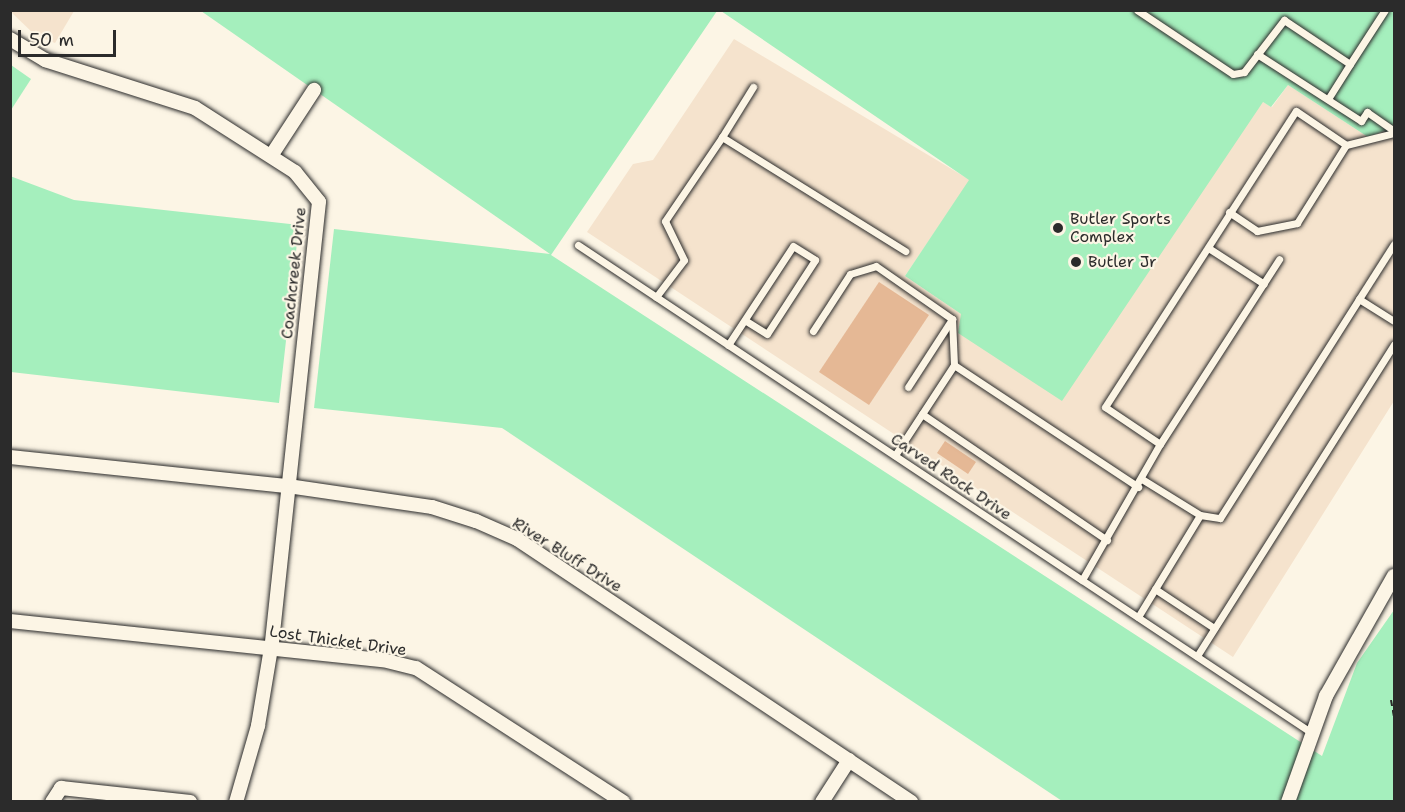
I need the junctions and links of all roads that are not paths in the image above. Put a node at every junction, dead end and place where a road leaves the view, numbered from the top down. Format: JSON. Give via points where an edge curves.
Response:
{"nodes":[{"id":1,"x":1137,"y":10,"type":"edge"},
{"id":2,"x":1385,"y":10,"type":"edge"},
{"id":3,"x":10,"y":39,"type":"edge"},
{"id":4,"x":1257,"y":54,"type":"junction"},
{"id":5,"x":1350,"y":64,"type":"junction"},
{"id":6,"x":753,"y":87,"type":"dead end"},
{"id":7,"x":315,"y":90,"type":"dead end"},
{"id":8,"x":1328,"y":99,"type":"junction"},
{"id":9,"x":1395,"y":132,"type":"edge"},
{"id":10,"x":722,"y":137,"type":"junction"},
{"id":11,"x":1346,"y":145,"type":"junction"},
{"id":12,"x":271,"y":156,"type":"junction"},
{"id":13,"x":1229,"y":212,"type":"junction"},
{"id":14,"x":1395,"y":244,"type":"edge"},
{"id":15,"x":578,"y":245,"type":"dead end"},
{"id":16,"x":1210,"y":249,"type":"junction"},
{"id":17,"x":905,"y":251,"type":"dead end"},
{"id":18,"x":1279,"y":259,"type":"dead end"},
{"id":19,"x":1264,"y":284,"type":"junction"},
{"id":20,"x":656,"y":297,"type":"junction"},
{"id":21,"x":1359,"y":299,"type":"junction"},
{"id":22,"x":952,"y":319,"type":"junction"},
{"id":23,"x":745,"y":320,"type":"junction"},
{"id":24,"x":1395,"y":321,"type":"edge"},
{"id":25,"x":813,"y":331,"type":"dead end"},
{"id":26,"x":1395,"y":344,"type":"edge"},
{"id":27,"x":728,"y":345,"type":"junction"},
{"id":28,"x":954,"y":365,"type":"junction"},
{"id":29,"x":908,"y":387,"type":"dead end"},
{"id":30,"x":922,"y":414,"type":"junction"},
{"id":31,"x":1160,"y":444,"type":"junction"},
{"id":32,"x":895,"y":455,"type":"junction"},
{"id":33,"x":10,"y":457,"type":"edge"},
{"id":34,"x":1142,"y":479,"type":"junction"},
{"id":35,"x":288,"y":486,"type":"junction"},
{"id":36,"x":1138,"y":487,"type":"junction"},
{"id":37,"x":1200,"y":515,"type":"junction"},
{"id":38,"x":1107,"y":540,"type":"junction"},
{"id":39,"x":1395,"y":576,"type":"edge"},
{"id":40,"x":1082,"y":580,"type":"junction"},
{"id":41,"x":1155,"y":589,"type":"junction"},
{"id":42,"x":1138,"y":617,"type":"junction"},
{"id":43,"x":10,"y":621,"type":"edge"},
{"id":44,"x":1214,"y":628,"type":"junction"},
{"id":45,"x":271,"y":648,"type":"junction"},
{"id":46,"x":1197,"y":656,"type":"junction"},
{"id":47,"x":1310,"y":730,"type":"junction"},
{"id":48,"x":849,"y":760,"type":"junction"},
{"id":49,"x":52,"y":801,"type":"edge"},
{"id":50,"x":190,"y":801,"type":"edge"},
{"id":51,"x":236,"y":801,"type":"edge"},
{"id":52,"x":623,"y":801,"type":"edge"},
{"id":53,"x":822,"y":801,"type":"edge"},
{"id":54,"x":911,"y":801,"type":"edge"},
{"id":55,"x":1288,"y":801,"type":"edge"}],
"edges":[{"from":1,"to":4,"type":"lane","via":[[1233,74],[1245,72]]},
{"from":2,"to":5,"type":"lane"},
{"from":3,"to":12,"type":"street","name":"Coachcreek Drive","via":[[45,60],[195,108]]},
{"from":4,"to":5,"type":"lane","via":[[1284,20]]},
{"from":4,"to":8,"type":"lane"},
{"from":5,"to":8,"type":"lane"},
{"from":6,"to":10,"type":"lane"},
{"from":7,"to":12,"type":"street"},
{"from":8,"to":9,"type":"lane","via":[[1361,121],[1367,112]]},
{"from":9,"to":11,"type":"lane"},
{"from":10,"to":17,"type":"lane"},
{"from":10,"to":20,"type":"lane","via":[[665,221],[684,260]]},
{"from":11,"to":13,"type":"lane","via":[[1297,223],[1257,231]]},
{"from":11,"to":13,"type":"lane","via":[[1296,111]]},
{"from":12,"to":35,"type":"street","name":"Coachcreek Drive","via":[[310,186],[319,202]]},
{"from":13,"to":16,"type":"lane"},
{"from":14,"to":21,"type":"lane"},
{"from":15,"to":20,"type":"lane","name":"Carved Rock Drive"},
{"from":16,"to":19,"type":"lane"},
{"from":16,"to":31,"type":"lane","via":[[1105,407]]},
{"from":18,"to":19,"type":"lane"},
{"from":19,"to":31,"type":"lane"},
{"from":20,"to":27,"type":"lane","name":"Carved Rock Drive"},
{"from":21,"to":24,"type":"lane"},
{"from":21,"to":37,"type":"lane","via":[[1220,518]]},
{"from":22,"to":25,"type":"lane","via":[[876,266],[850,274]]},
{"from":22,"to":28,"type":"lane"},
{"from":22,"to":29,"type":"lane"},
{"from":23,"to":23,"type":"lane","via":[[793,246],[815,260],[767,334]]},
{"from":23,"to":27,"type":"lane"},
{"from":26,"to":44,"type":"lane"},
{"from":27,"to":32,"type":"lane","name":"Carved Rock Drive"},
{"from":28,"to":30,"type":"lane"},
{"from":28,"to":36,"type":"lane"},
{"from":30,"to":32,"type":"lane"},
{"from":30,"to":38,"type":"lane"},
{"from":31,"to":34,"type":"lane"},
{"from":32,"to":40,"type":"lane","name":"Carved Rock Drive"},
{"from":33,"to":35,"type":"street","name":"River Bluff Drive"},
{"from":34,"to":36,"type":"lane"},
{"from":34,"to":37,"type":"lane"},
{"from":35,"to":45,"type":"street","name":"Coachcreek Drive"},
{"from":35,"to":48,"type":"street","name":"River Bluff Drive","via":[[432,507],[517,539]]},
{"from":36,"to":38,"type":"lane"},
{"from":37,"to":41,"type":"lane"},
{"from":38,"to":40,"type":"lane"},
{"from":39,"to":47,"type":"street"},
{"from":40,"to":42,"type":"lane","name":"Carved Rock Drive"},
{"from":41,"to":42,"type":"lane"},
{"from":41,"to":44,"type":"lane"},
{"from":42,"to":46,"type":"lane","name":"Carved Rock Drive"},
{"from":43,"to":45,"type":"street","name":"Lost Thicket Drive"},
{"from":44,"to":46,"type":"lane"},
{"from":45,"to":51,"type":"street","name":"Coachcreek Drive","via":[[258,726]]},
{"from":45,"to":52,"type":"street","name":"Lost Thicket Drive","via":[[416,668]]},
{"from":46,"to":47,"type":"lane","name":"Carved Rock Drive"},
{"from":47,"to":55,"type":"street"},
{"from":48,"to":53,"type":"street"},
{"from":48,"to":54,"type":"street","name":"River Bluff Drive"},
{"from":49,"to":50,"type":"street","via":[[61,788]]}]}
